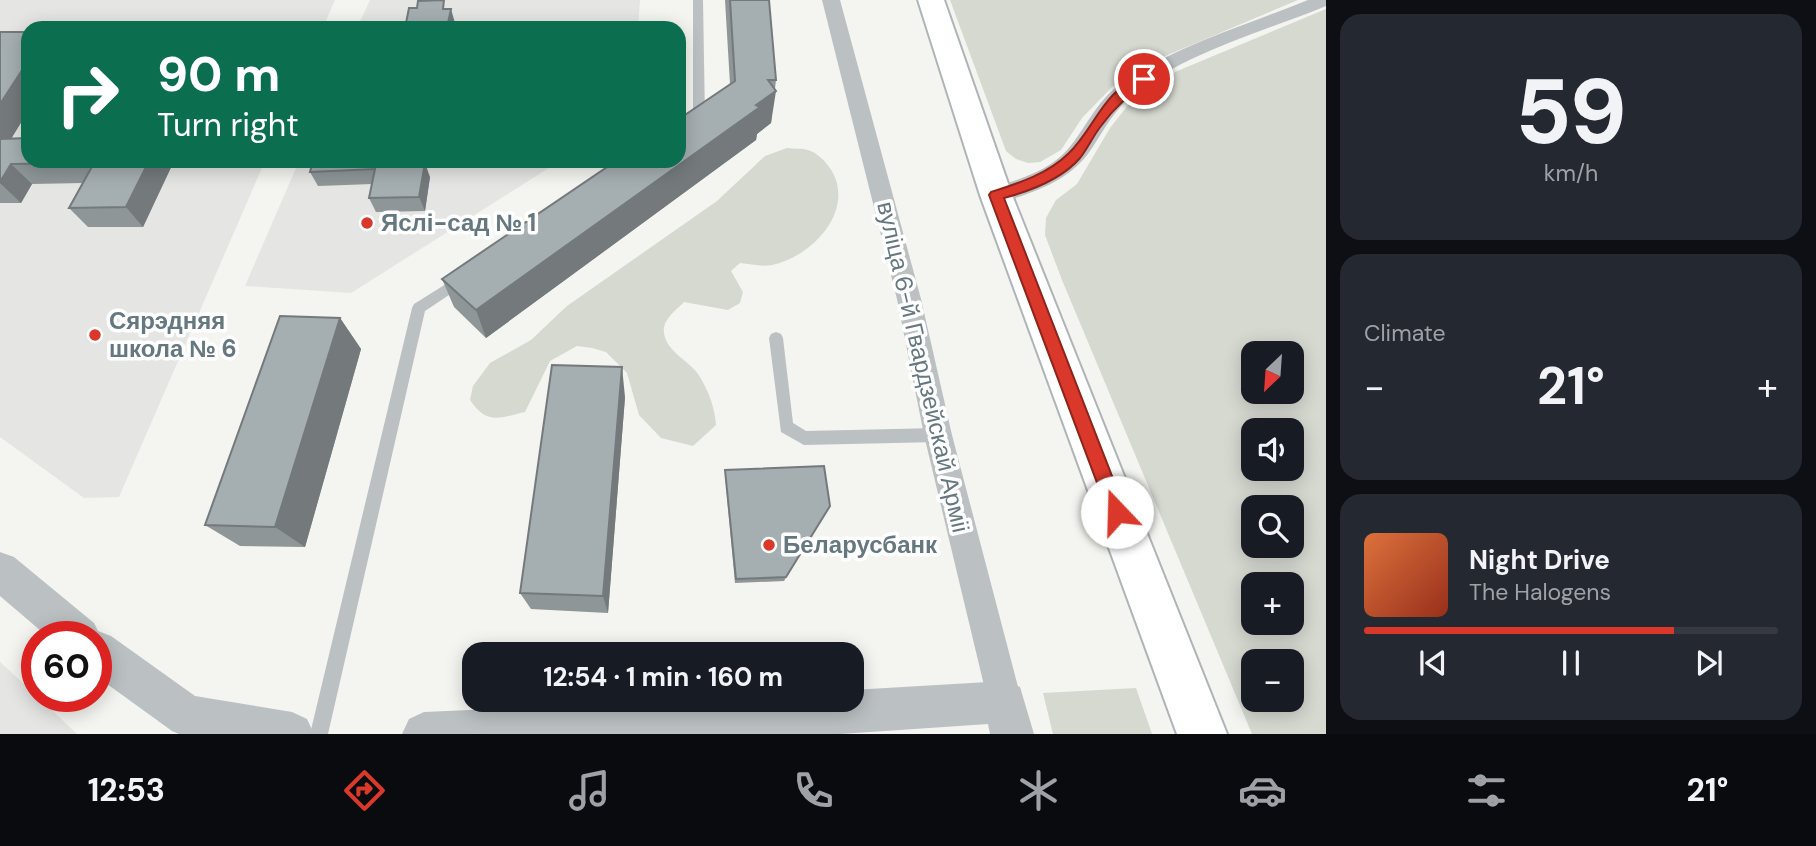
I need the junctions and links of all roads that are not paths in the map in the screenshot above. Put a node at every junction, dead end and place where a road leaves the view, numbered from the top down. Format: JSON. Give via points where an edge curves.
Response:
{"nodes":[{"id":1,"x":698,"y":0,"type":"edge"},
{"id":2,"x":831,"y":0,"type":"edge"},
{"id":3,"x":931,"y":0,"type":"edge"},
{"id":4,"x":1324,"y":0,"type":"edge"},
{"id":5,"x":686,"y":127,"type":"edge"},
{"id":6,"x":996,"y":195,"type":"junction"},
{"id":7,"x":477,"y":270,"type":"edge"},
{"id":8,"x":776,"y":338,"type":"dead end"},
{"id":9,"x":938,"y":435,"type":"junction"},
{"id":10,"x":0,"y":571,"type":"edge"},
{"id":11,"x":61,"y":621,"type":"edge"},
{"id":12,"x":112,"y":662,"type":"edge"},
{"id":13,"x":1008,"y":718,"type":"edge"},
{"id":14,"x":649,"y":731,"type":"edge"},
{"id":15,"x":292,"y":734,"type":"edge"},
{"id":16,"x":319,"y":734,"type":"edge"},
{"id":17,"x":424,"y":734,"type":"edge"},
{"id":18,"x":1202,"y":734,"type":"edge"}],
"edges":[{"from":1,"to":5,"type":"lane","via":[[699,119]]},
{"from":2,"to":9,"type":"street","name":"вуліца 6-й Гвардзейскай Арміі","via":[[909,299]]},
{"from":3,"to":6,"type":"main road"},
{"from":4,"to":6,"type":"street","via":[[1165,66],[1122,93],[1074,156],[1023,188]]},
{"from":6,"to":18,"type":"main road"},
{"from":7,"to":16,"type":"lane","via":[[419,308]]},
{"from":8,"to":9,"type":"lane","via":[[786,427],[804,438]]},
{"from":9,"to":13,"type":"street","name":"вуліца 6-й Гвардзейскай Арміі"},
{"from":10,"to":11,"type":"street"},
{"from":12,"to":15,"type":"street","via":[[187,716]]},
{"from":13,"to":14,"type":"street"},
{"from":14,"to":17,"type":"street"}]}
